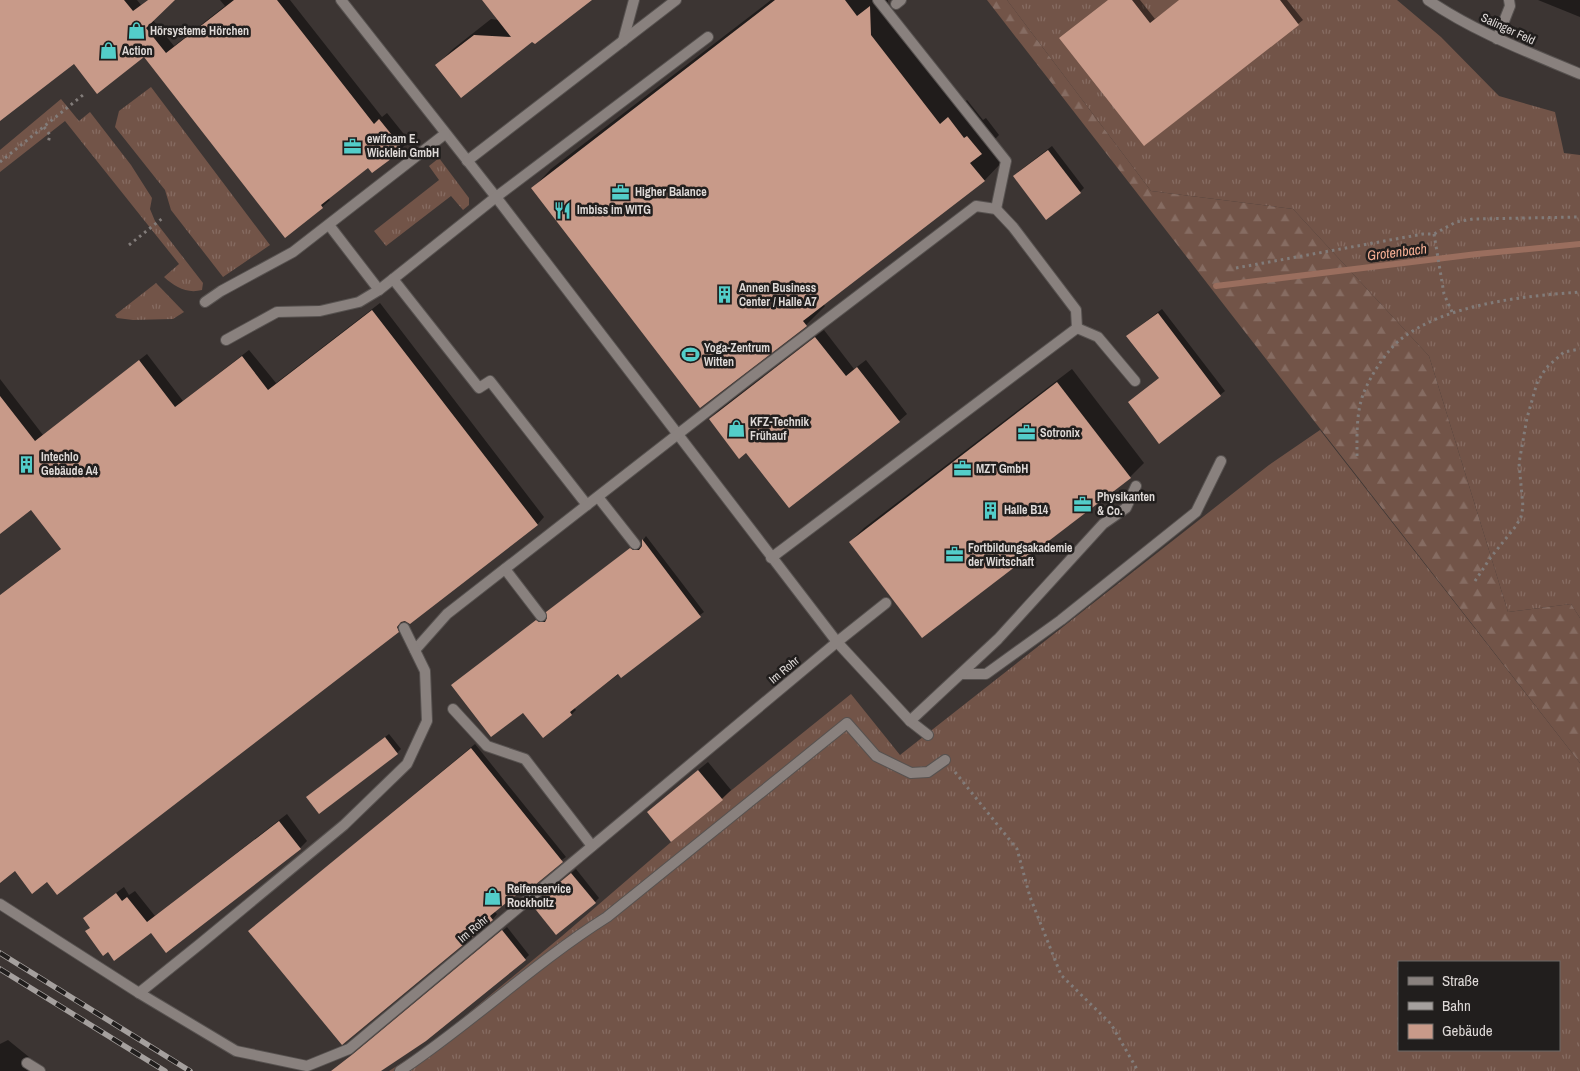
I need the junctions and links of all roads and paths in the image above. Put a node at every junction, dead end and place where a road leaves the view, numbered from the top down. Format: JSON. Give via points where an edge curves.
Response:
{"nodes":[{"id":1,"x":341,"y":0,"type":"edge"},
{"id":2,"x":634,"y":0,"type":"edge"},
{"id":3,"x":676,"y":0,"type":"edge"},
{"id":4,"x":878,"y":0,"type":"edge"},
{"id":5,"x":1428,"y":0,"type":"edge"},
{"id":6,"x":1509,"y":0,"type":"edge"},
{"id":7,"x":708,"y":37,"type":"dead end"},
{"id":8,"x":1497,"y":38,"type":"junction"},
{"id":9,"x":623,"y":41,"type":"junction"},
{"id":10,"x":1580,"y":74,"type":"edge"},
{"id":11,"x":84,"y":95,"type":"dead end"},
{"id":12,"x":44,"y":127,"type":"junction"},
{"id":13,"x":445,"y":134,"type":"junction"},
{"id":14,"x":48,"y":143,"type":"dead end"},
{"id":15,"x":467,"y":161,"type":"junction"},
{"id":16,"x":0,"y":162,"type":"edge"},
{"id":17,"x":496,"y":197,"type":"junction"},
{"id":18,"x":996,"y":209,"type":"junction"},
{"id":19,"x":164,"y":217,"type":"dead end"},
{"id":20,"x":1580,"y":218,"type":"edge"},
{"id":21,"x":329,"y":225,"type":"junction"},
{"id":22,"x":1434,"y":234,"type":"junction"},
{"id":23,"x":129,"y":245,"type":"dead end"},
{"id":24,"x":1236,"y":268,"type":"dead end"},
{"id":25,"x":393,"y":279,"type":"junction"},
{"id":26,"x":380,"y":290,"type":"junction"},
{"id":27,"x":1580,"y":292,"type":"edge"},
{"id":28,"x":205,"y":302,"type":"dead end"},
{"id":29,"x":1452,"y":312,"type":"junction"},
{"id":30,"x":1077,"y":328,"type":"junction"},
{"id":31,"x":226,"y":340,"type":"dead end"},
{"id":32,"x":1580,"y":348,"type":"edge"},
{"id":33,"x":1135,"y":381,"type":"dead end"},
{"id":34,"x":678,"y":435,"type":"junction"},
{"id":35,"x":1357,"y":456,"type":"dead end"},
{"id":36,"x":1221,"y":461,"type":"dead end"},
{"id":37,"x":1136,"y":486,"type":"dead end"},
{"id":38,"x":598,"y":497,"type":"junction"},
{"id":39,"x":587,"y":505,"type":"junction"},
{"id":40,"x":635,"y":544,"type":"dead end"},
{"id":41,"x":771,"y":558,"type":"junction"},
{"id":42,"x":505,"y":569,"type":"junction"},
{"id":43,"x":1474,"y":581,"type":"dead end"},
{"id":44,"x":886,"y":603,"type":"dead end"},
{"id":45,"x":541,"y":616,"type":"dead end"},
{"id":46,"x":404,"y":628,"type":"dead end"},
{"id":47,"x":836,"y":642,"type":"junction"},
{"id":48,"x":414,"y":650,"type":"junction"},
{"id":49,"x":961,"y":674,"type":"junction"},
{"id":50,"x":453,"y":709,"type":"dead end"},
{"id":51,"x":910,"y":721,"type":"junction"},
{"id":52,"x":928,"y":735,"type":"dead end"},
{"id":53,"x":945,"y":760,"type":"joint"},
{"id":54,"x":592,"y":846,"type":"junction"},
{"id":55,"x":0,"y":904,"type":"edge"},
{"id":56,"x":138,"y":992,"type":"junction"},
{"id":57,"x":27,"y":1063,"type":"dead end"},
{"id":58,"x":40,"y":1071,"type":"edge"},
{"id":59,"x":400,"y":1071,"type":"edge"},
{"id":60,"x":1138,"y":1071,"type":"edge"}],
"edges":[{"from":1,"to":13,"type":"street"},
{"from":2,"to":9,"type":"street"},
{"from":3,"to":9,"type":"street"},
{"from":4,"to":18,"type":"street","via":[[1006,161]]},
{"from":5,"to":8,"type":"street","name":"Salinger Feld"},
{"from":6,"to":8,"type":"street","via":[[1510,6]]},
{"from":7,"to":17,"type":"street"},
{"from":8,"to":10,"type":"street","name":"Salinger Feld"},
{"from":9,"to":15,"type":"street"},
{"from":11,"to":12,"type":"path"},
{"from":12,"to":14,"type":"path","via":[[50,135]]},
{"from":12,"to":16,"type":"path"},
{"from":13,"to":15,"type":"street"},
{"from":13,"to":21,"type":"street"},
{"from":15,"to":17,"type":"street"},
{"from":17,"to":25,"type":"street"},
{"from":17,"to":34,"type":"street"},
{"from":18,"to":30,"type":"street","via":[[1014,227],[1076,310]]},
{"from":18,"to":34,"type":"street","via":[[976,206]]},
{"from":19,"to":23,"type":"path"},
{"from":20,"to":22,"type":"path","via":[[1473,219],[1456,222]]},
{"from":21,"to":26,"type":"street"},
{"from":21,"to":28,"type":"street","via":[[294,252]]},
{"from":22,"to":24,"type":"path"},
{"from":22,"to":29,"type":"path","via":[[1444,294]]},
{"from":25,"to":26,"type":"street"},
{"from":25,"to":39,"type":"street","via":[[479,388],[490,381]]},
{"from":26,"to":31,"type":"street","via":[[359,302],[320,311],[277,312]]},
{"from":27,"to":29,"type":"path","via":[[1542,295]]},
{"from":29,"to":35,"type":"path","via":[[1419,326],[1399,340],[1376,368],[1363,393],[1357,426]]},
{"from":30,"to":33,"type":"street","via":[[1098,337]]},
{"from":30,"to":41,"type":"street"},
{"from":32,"to":43,"type":"path","via":[[1564,352],[1546,368],[1537,383],[1526,418],[1519,462],[1521,517]]},
{"from":34,"to":38,"type":"street"},
{"from":34,"to":41,"type":"street"},
{"from":36,"to":49,"type":"street","via":[[1196,512],[1068,614],[986,674]]},
{"from":37,"to":49,"type":"street","via":[[1126,508],[1103,524],[998,639]]},
{"from":38,"to":39,"type":"street"},
{"from":38,"to":40,"type":"street"},
{"from":39,"to":42,"type":"street"},
{"from":41,"to":47,"type":"street"},
{"from":42,"to":45,"type":"street"},
{"from":42,"to":48,"type":"street","via":[[447,614]]},
{"from":44,"to":47,"type":"street","name":"Im Rohr"},
{"from":46,"to":48,"type":"street"},
{"from":47,"to":51,"type":"street"},
{"from":47,"to":54,"type":"street","name":"Im Rohr"},
{"from":48,"to":56,"type":"street","via":[[425,671],[427,721],[406,764],[344,825]]},
{"from":49,"to":51,"type":"street"},
{"from":50,"to":54,"type":"street","via":[[487,746],[525,758]]},
{"from":51,"to":52,"type":"street"},
{"from":53,"to":59,"type":"street","via":[[928,772],[911,773],[876,756],[847,723],[607,917],[570,940],[432,1050]]},
{"from":53,"to":60,"type":"path","via":[[1018,849],[1030,897],[1061,975],[1112,1024]]},
{"from":54,"to":56,"type":"street","name":"Im Rohr","via":[[349,1048],[307,1066],[236,1051]]},
{"from":55,"to":56,"type":"street","name":"Im Rohr"},
{"from":57,"to":58,"type":"street"}]}
